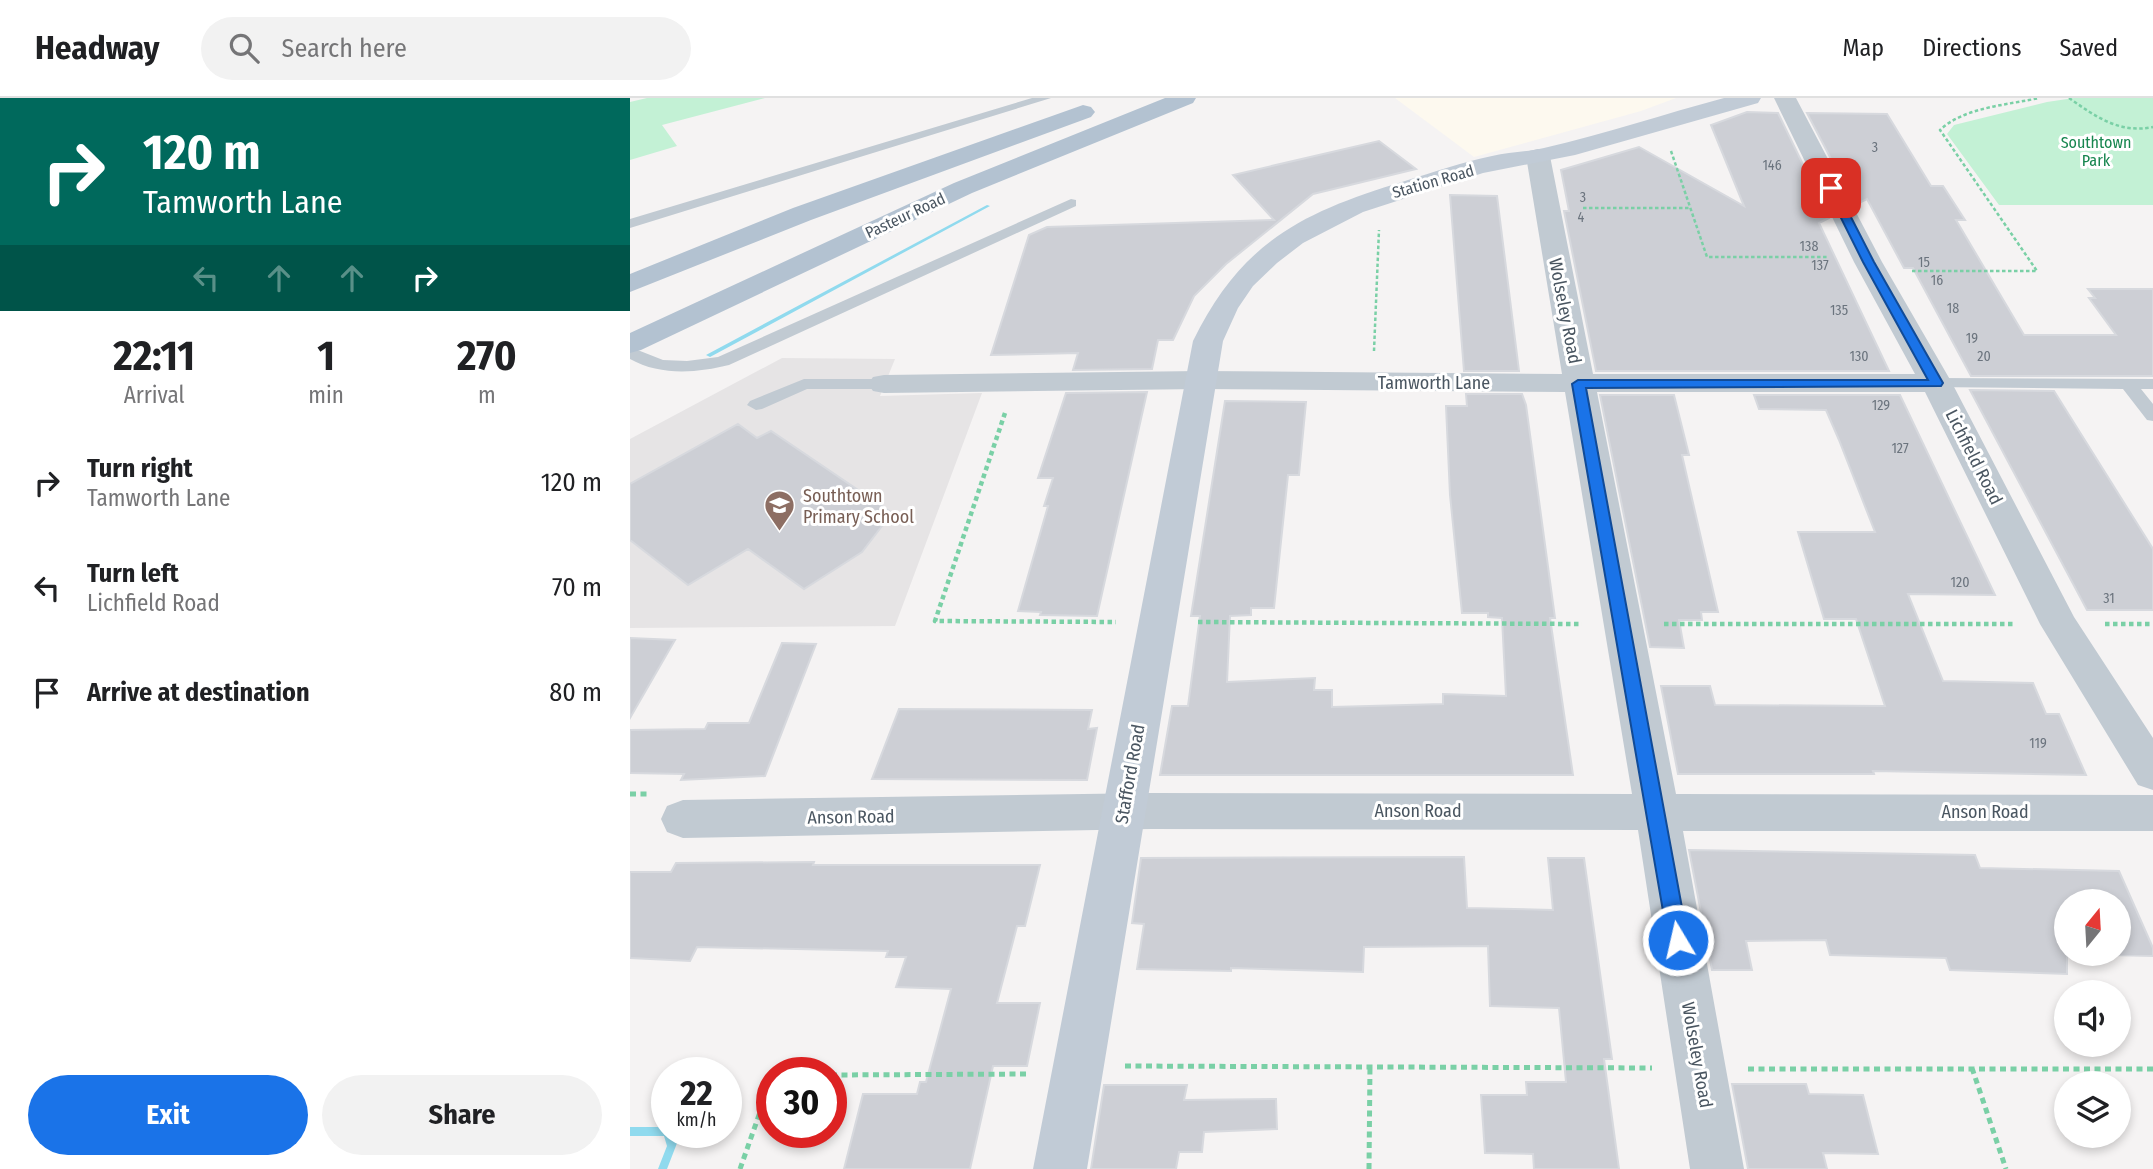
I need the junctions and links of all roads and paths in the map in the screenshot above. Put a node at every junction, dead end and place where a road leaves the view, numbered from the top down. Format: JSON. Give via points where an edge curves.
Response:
{"nodes":[{"id":1,"x":1045,"y":98,"type":"edge"},
{"id":2,"x":1122,"y":98,"type":"edge"},
{"id":3,"x":1185,"y":98,"type":"edge"},
{"id":4,"x":1750,"y":98,"type":"edge"},
{"id":5,"x":1785,"y":98,"type":"edge"},
{"id":6,"x":2039,"y":98,"type":"edge"},
{"id":7,"x":2068,"y":98,"type":"edge"},
{"id":8,"x":1661,"y":124,"type":"junction"},
{"id":9,"x":2153,"y":127,"type":"edge"},
{"id":10,"x":1538,"y":156,"type":"junction"},
{"id":11,"x":1380,"y":196,"type":"junction"},
{"id":12,"x":1071,"y":203,"type":"dead end"},
{"id":13,"x":1690,"y":208,"type":"junction"},
{"id":14,"x":1546,"y":209,"type":"junction"},
{"id":15,"x":630,"y":224,"type":"edge"},
{"id":16,"x":1835,"y":257,"type":"dead end"},
{"id":17,"x":1873,"y":270,"type":"junction"},
{"id":18,"x":630,"y":284,"type":"edge"},
{"id":19,"x":630,"y":344,"type":"edge"},
{"id":20,"x":630,"y":352,"type":"edge"},
{"id":21,"x":1200,"y":380,"type":"junction"},
{"id":22,"x":1015,"y":383,"type":"junction"},
{"id":23,"x":1373,"y":383,"type":"junction"},
{"id":24,"x":1936,"y":383,"type":"junction"},
{"id":25,"x":884,"y":384,"type":"joint"},
{"id":26,"x":1578,"y":384,"type":"junction"},
{"id":27,"x":2128,"y":384,"type":"junction"},
{"id":28,"x":2153,"y":384,"type":"edge"},
{"id":29,"x":756,"y":405,"type":"dead end"},
{"id":30,"x":2153,"y":416,"type":"edge"},
{"id":31,"x":1157,"y":622,"type":"junction"},
{"id":32,"x":1622,"y":624,"type":"junction"},
{"id":33,"x":2059,"y":624,"type":"junction"},
{"id":34,"x":2153,"y":624,"type":"edge"},
{"id":35,"x":2153,"y":773,"type":"edge"},
{"id":36,"x":1657,"y":810,"type":"junction"},
{"id":37,"x":1123,"y":813,"type":"junction"},
{"id":38,"x":2153,"y":813,"type":"edge"},
{"id":39,"x":683,"y":819,"type":"dead end"},
{"id":40,"x":1370,"y":1065,"type":"junction"},
{"id":41,"x":1699,"y":1069,"type":"junction"},
{"id":42,"x":1972,"y":1069,"type":"junction"},
{"id":43,"x":2153,"y":1069,"type":"edge"},
{"id":44,"x":1077,"y":1070,"type":"junction"},
{"id":45,"x":847,"y":1075,"type":"edge"},
{"id":46,"x":756,"y":1124,"type":"edge"},
{"id":47,"x":740,"y":1169,"type":"edge"},
{"id":48,"x":1060,"y":1169,"type":"edge"},
{"id":49,"x":1369,"y":1169,"type":"edge"},
{"id":50,"x":1717,"y":1169,"type":"edge"},
{"id":51,"x":2006,"y":1169,"type":"edge"}],
"edges":[{"from":1,"to":15,"type":"lane"},
{"from":2,"to":18,"type":"main road","name":"Pasteur Road","via":[[802,214]]},
{"from":3,"to":19,"type":"main road","name":"Pasteur Road","via":[[963,188]]},
{"from":4,"to":8,"type":"street","name":"Station Road"},
{"from":5,"to":17,"type":"street","name":"Lichfield Road"},
{"from":6,"to":17,"type":"path","via":[[1957,118],[1940,130],[2037,271]]},
{"from":7,"to":9,"type":"path","via":[[2119,128]]},
{"from":8,"to":10,"type":"street","name":"Station Road"},
{"from":8,"to":13,"type":"path"},
{"from":10,"to":11,"type":"street","name":"Station Road","via":[[1492,163]]},
{"from":10,"to":14,"type":"street","name":"Wolseley Road"},
{"from":11,"to":21,"type":"street","name":"Station Road","via":[[1315,223],[1254,267],[1218,315]]},
{"from":11,"to":23,"type":"path"},
{"from":12,"to":20,"type":"lane","via":[[723,361],[672,367],[645,362]]},
{"from":13,"to":14,"type":"path"},
{"from":13,"to":16,"type":"path","via":[[1707,257]]},
{"from":14,"to":26,"type":"street","name":"Wolseley Road"},
{"from":17,"to":24,"type":"street","name":"Lichfield Road"},
{"from":21,"to":22,"type":"street","name":"Tamworth Lane"},
{"from":21,"to":23,"type":"street","name":"Tamworth Lane"},
{"from":21,"to":31,"type":"street","name":"Stafford Road"},
{"from":22,"to":25,"type":"street","name":"Tamworth Lane","via":[[938,370]]},
{"from":22,"to":31,"type":"path","via":[[935,621]]},
{"from":23,"to":26,"type":"street","name":"Tamworth Lane"},
{"from":24,"to":26,"type":"street","name":"Tamworth Lane"},
{"from":24,"to":27,"type":"lane"},
{"from":24,"to":33,"type":"street","name":"Lichfield Road"},
{"from":25,"to":29,"type":"lane","via":[[804,384]]},
{"from":26,"to":32,"type":"street","name":"Wolseley Road"},
{"from":27,"to":28,"type":"lane"},
{"from":27,"to":30,"type":"lane"},
{"from":31,"to":32,"type":"path"},
{"from":31,"to":37,"type":"street","name":"Stafford Road"},
{"from":32,"to":33,"type":"path"},
{"from":32,"to":36,"type":"street","name":"Wolseley Road"},
{"from":33,"to":34,"type":"path"},
{"from":33,"to":35,"type":"street","name":"Lichfield Road"},
{"from":36,"to":37,"type":"street","name":"Anson Road"},
{"from":36,"to":38,"type":"street","name":"Anson Road"},
{"from":36,"to":41,"type":"street","name":"Wolseley Road"},
{"from":37,"to":39,"type":"street","name":"Anson Road"},
{"from":37,"to":44,"type":"street","name":"Stafford Road"},
{"from":40,"to":41,"type":"path"},
{"from":40,"to":44,"type":"path"},
{"from":40,"to":49,"type":"path"},
{"from":41,"to":42,"type":"path"},
{"from":41,"to":50,"type":"street","name":"Wolseley Road"},
{"from":42,"to":43,"type":"path"},
{"from":42,"to":51,"type":"path"},
{"from":44,"to":45,"type":"path"},
{"from":44,"to":48,"type":"street","name":"Stafford Road"},
{"from":46,"to":47,"type":"path"}]}
